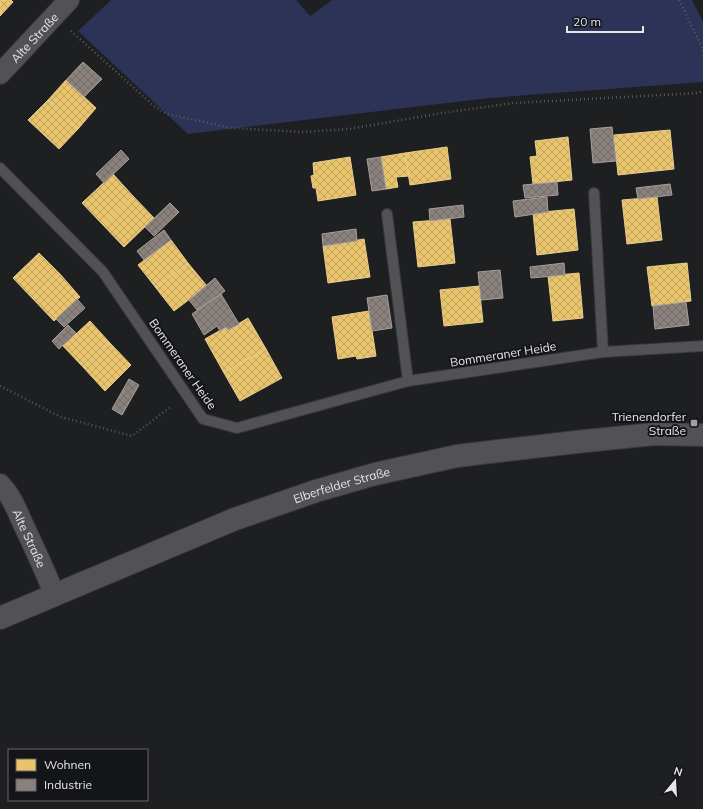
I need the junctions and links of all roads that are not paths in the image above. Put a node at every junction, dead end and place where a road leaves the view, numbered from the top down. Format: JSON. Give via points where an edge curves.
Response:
{"nodes":[{"id":1,"x":69,"y":0,"type":"edge"},
{"id":2,"x":0,"y":74,"type":"edge"},
{"id":3,"x":0,"y":168,"type":"edge"},
{"id":4,"x":594,"y":193,"type":"dead end"},
{"id":5,"x":388,"y":214,"type":"dead end"},
{"id":6,"x":703,"y":346,"type":"edge"},
{"id":7,"x":603,"y":352,"type":"junction"},
{"id":8,"x":408,"y":381,"type":"junction"},
{"id":9,"x":703,"y":435,"type":"edge"},
{"id":10,"x":0,"y":484,"type":"edge"},
{"id":11,"x":54,"y":594,"type":"junction"},
{"id":12,"x":0,"y":618,"type":"edge"}],
"edges":[{"from":1,"to":2,"type":"street","name":"Alte Straße"},
{"from":3,"to":8,"type":"lane","name":"Bommeraner Heide","via":[[103,272],[203,419],[237,428]]},
{"from":4,"to":7,"type":"lane"},
{"from":5,"to":8,"type":"lane"},
{"from":6,"to":7,"type":"lane","name":"Bommeraner Heide"},
{"from":7,"to":8,"type":"lane","name":"Bommeraner Heide"},
{"from":9,"to":11,"type":"main road","name":"Elberfelder Straße","via":[[654,434],[514,449],[456,456],[375,474],[235,519]]},
{"from":10,"to":11,"type":"street","name":"Alte Straße","via":[[6,490],[45,569]]},
{"from":11,"to":12,"type":"main road","name":"Elberfelder Straße"}]}
